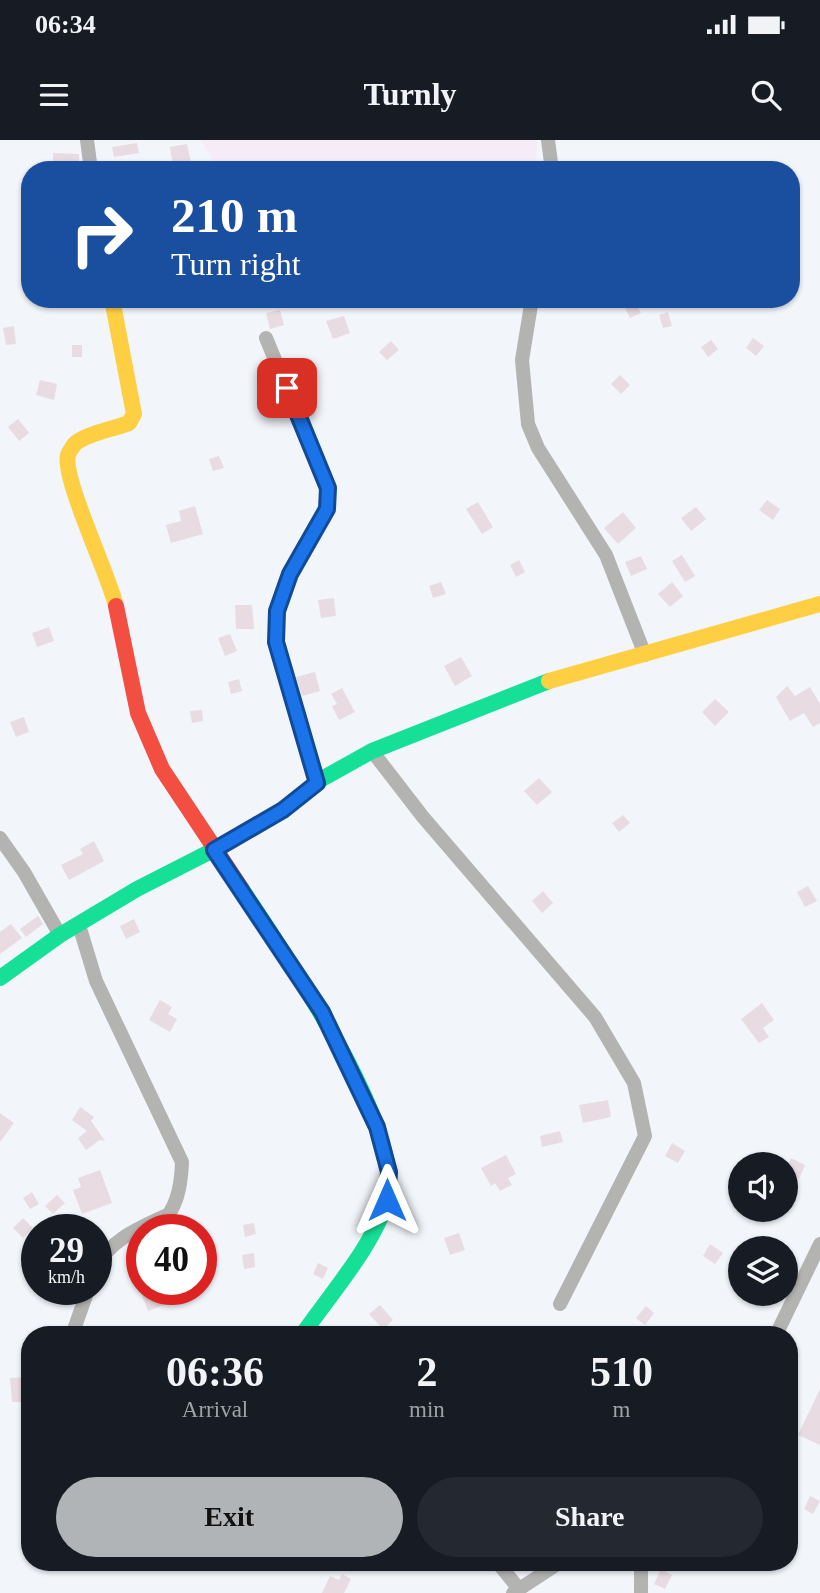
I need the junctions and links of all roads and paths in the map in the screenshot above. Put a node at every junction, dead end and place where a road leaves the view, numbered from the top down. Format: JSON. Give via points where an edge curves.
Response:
{"nodes":[{"id":1,"x":87,"y":140,"type":"edge"},
{"id":2,"x":548,"y":140,"type":"edge"},
{"id":3,"x":90,"y":161,"type":"edge"},
{"id":4,"x":551,"y":161,"type":"edge"},
{"id":5,"x":114,"y":308,"type":"edge"},
{"id":6,"x":531,"y":308,"type":"edge"},
{"id":7,"x":266,"y":338,"type":"dead end"},
{"id":8,"x":820,"y":604,"type":"edge"},
{"id":9,"x":645,"y":655,"type":"junction"},
{"id":10,"x":372,"y":751,"type":"junction"},
{"id":11,"x":317,"y":783,"type":"junction"},
{"id":12,"x":0,"y":838,"type":"edge"},
{"id":13,"x":214,"y":850,"type":"junction"},
{"id":14,"x":79,"y":925,"type":"junction"},
{"id":15,"x":60,"y":935,"type":"junction"},
{"id":16,"x":0,"y":978,"type":"edge"},
{"id":17,"x":174,"y":1212,"type":"joint"},
{"id":18,"x":820,"y":1244,"type":"edge"},
{"id":19,"x":112,"y":1245,"type":"edge"},
{"id":20,"x":560,"y":1304,"type":"dead end"},
{"id":21,"x":83,"y":1305,"type":"edge"},
{"id":22,"x":75,"y":1326,"type":"edge"},
{"id":23,"x":308,"y":1326,"type":"edge"},
{"id":24,"x":780,"y":1326,"type":"edge"},
{"id":25,"x":503,"y":1571,"type":"edge"},
{"id":26,"x":547,"y":1571,"type":"edge"},
{"id":27,"x":641,"y":1571,"type":"edge"},
{"id":28,"x":516,"y":1591,"type":"edge"},
{"id":29,"x":641,"y":1593,"type":"edge"}],
"edges":[{"from":1,"to":3,"type":"street"},
{"from":2,"to":4,"type":"street"},
{"from":5,"to":13,"type":"street","via":[[134,414],[130,423],[77,442],[68,462],[77,500],[111,588],[138,713],[162,769]]},
{"from":6,"to":9,"type":"street","via":[[522,360],[528,424],[538,448],[606,555]]},
{"from":7,"to":11,"type":"street","via":[[328,488],[327,509],[290,574],[277,611],[276,642]]},
{"from":8,"to":9,"type":"street"},
{"from":9,"to":10,"type":"street","via":[[529,687]]},
{"from":10,"to":11,"type":"street"},
{"from":10,"to":20,"type":"street","via":[[595,1017],[634,1083],[645,1136]]},
{"from":11,"to":13,"type":"street","via":[[283,810]]},
{"from":12,"to":15,"type":"street"},
{"from":13,"to":14,"type":"street"},
{"from":13,"to":23,"type":"street","via":[[322,1012],[377,1127],[389,1172],[387,1200],[369,1238]]},
{"from":14,"to":15,"type":"street"},
{"from":14,"to":17,"type":"street","via":[[96,981],[181,1162],[181,1188]]},
{"from":15,"to":16,"type":"street"},
{"from":17,"to":19,"type":"street"},
{"from":18,"to":24,"type":"street"},
{"from":21,"to":22,"type":"street"},
{"from":25,"to":28,"type":"street"},
{"from":26,"to":28,"type":"street"},
{"from":27,"to":29,"type":"street"}]}
